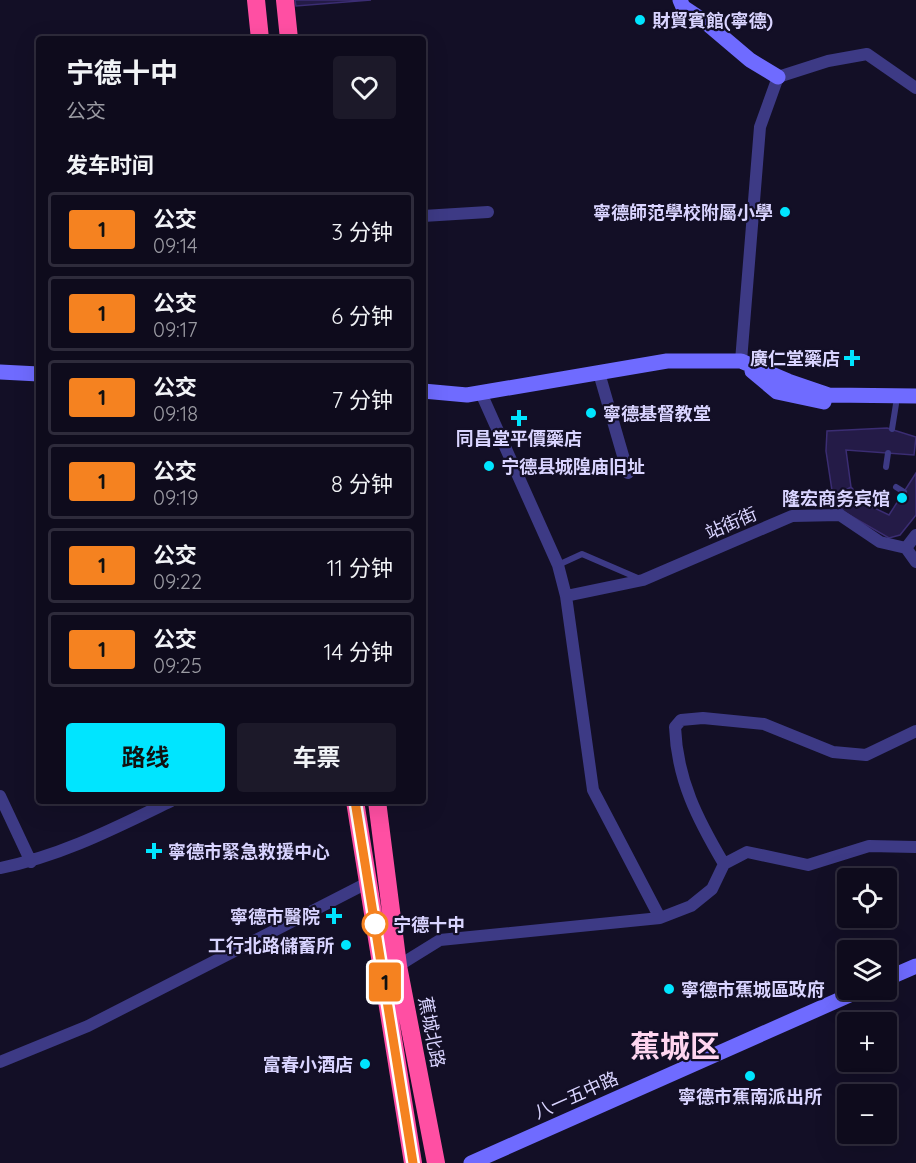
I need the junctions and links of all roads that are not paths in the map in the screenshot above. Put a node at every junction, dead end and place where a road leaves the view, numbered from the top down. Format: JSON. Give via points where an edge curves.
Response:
{"nodes":[{"id":1,"x":256,"y":0,"type":"edge"},
{"id":2,"x":285,"y":0,"type":"edge"},
{"id":3,"x":680,"y":0,"type":"edge"},
{"id":4,"x":260,"y":36,"type":"edge"},
{"id":5,"x":289,"y":36,"type":"edge"},
{"id":6,"x":778,"y":77,"type":"junction"},
{"id":7,"x":916,"y":88,"type":"edge"},
{"id":8,"x":488,"y":213,"type":"dead end"},
{"id":9,"x":426,"y":216,"type":"edge"},
{"id":10,"x":741,"y":361,"type":"junction"},
{"id":11,"x":0,"y":372,"type":"edge"},
{"id":12,"x":599,"y":373,"type":"junction"},
{"id":13,"x":36,"y":374,"type":"edge"},
{"id":14,"x":426,"y":392,"type":"edge"},
{"id":15,"x":481,"y":393,"type":"junction"},
{"id":16,"x":916,"y":396,"type":"edge"},
{"id":17,"x":896,"y":404,"type":"junction"},
{"id":18,"x":916,"y":406,"type":"edge"},
{"id":19,"x":892,"y":429,"type":"dead end"},
{"id":20,"x":888,"y":453,"type":"dead end"},
{"id":21,"x":886,"y":467,"type":"dead end"},
{"id":22,"x":628,"y":473,"type":"dead end"},
{"id":23,"x":896,"y":487,"type":"dead end"},
{"id":24,"x":904,"y":492,"type":"dead end"},
{"id":25,"x":916,"y":535,"type":"edge"},
{"id":26,"x":906,"y":548,"type":"junction"},
{"id":27,"x":916,"y":562,"type":"edge"},
{"id":28,"x":558,"y":565,"type":"junction"},
{"id":29,"x":643,"y":580,"type":"junction"},
{"id":30,"x":566,"y":596,"type":"junction"},
{"id":31,"x":916,"y":731,"type":"edge"},
{"id":32,"x":0,"y":796,"type":"edge"},
{"id":33,"x":165,"y":804,"type":"edge"},
{"id":34,"x":355,"y":804,"type":"edge"},
{"id":35,"x":377,"y":804,"type":"edge"},
{"id":36,"x":916,"y":847,"type":"edge"},
{"id":37,"x":31,"y":862,"type":"junction"},
{"id":38,"x":724,"y":864,"type":"junction"},
{"id":39,"x":0,"y":868,"type":"edge"},
{"id":40,"x":367,"y":883,"type":"junction"},
{"id":41,"x":660,"y":918,"type":"junction"},
{"id":42,"x":398,"y":966,"type":"junction"},
{"id":43,"x":916,"y":966,"type":"edge"},
{"id":44,"x":897,"y":974,"type":"edge"},
{"id":45,"x":838,"y":1000,"type":"edge"},
{"id":46,"x":0,"y":1062,"type":"edge"},
{"id":47,"x":413,"y":1163,"type":"edge"},
{"id":48,"x":436,"y":1163,"type":"edge"},
{"id":49,"x":471,"y":1163,"type":"edge"}],
"edges":[{"from":1,"to":4,"type":"highway"},
{"from":2,"to":5,"type":"highway"},
{"from":3,"to":6,"type":"street","via":[[683,7],[750,60]]},
{"from":6,"to":7,"type":"street","via":[[867,54]]},
{"from":6,"to":10,"type":"street","via":[[760,127]]},
{"from":8,"to":9,"type":"street"},
{"from":10,"to":12,"type":"street","via":[[667,362]]},
{"from":10,"to":16,"type":"street","via":[[829,395]]},
{"from":10,"to":17,"type":"street","via":[[777,392],[831,403]]},
{"from":11,"to":13,"type":"street"},
{"from":12,"to":15,"type":"street"},
{"from":12,"to":22,"type":"street"},
{"from":14,"to":15,"type":"street"},
{"from":15,"to":28,"type":"street"},
{"from":17,"to":18,"type":"street"},
{"from":17,"to":19,"type":"lane"},
{"from":20,"to":21,"type":"lane"},
{"from":23,"to":24,"type":"lane"},
{"from":25,"to":26,"type":"street"},
{"from":26,"to":27,"type":"street"},
{"from":26,"to":29,"type":"street","name":"站街街","via":[[880,542],[840,515],[792,516]]},
{"from":28,"to":29,"type":"lane","via":[[582,554]]},
{"from":28,"to":30,"type":"street"},
{"from":29,"to":30,"type":"street","name":"站街街"},
{"from":30,"to":41,"type":"street","via":[[593,790]]},
{"from":31,"to":38,"type":"street","via":[[866,754],[833,752],[764,724],[704,718],[681,720],[675,727],[676,752],[687,792],[699,823]]},
{"from":32,"to":37,"type":"street"},
{"from":33,"to":37,"type":"street","via":[[86,842]]},
{"from":34,"to":40,"type":"highway","name":"蕉城北路"},
{"from":35,"to":42,"type":"highway","name":"蕉城北路"},
{"from":36,"to":38,"type":"street","via":[[868,846],[808,865],[747,852]]},
{"from":37,"to":39,"type":"street"},
{"from":38,"to":41,"type":"street","via":[[712,889],[691,906]]},
{"from":40,"to":46,"type":"street","via":[[88,1026]]},
{"from":40,"to":47,"type":"highway","name":"蕉城北路"},
{"from":41,"to":42,"type":"street","via":[[440,940]]},
{"from":42,"to":48,"type":"highway","name":"蕉城北路"},
{"from":43,"to":44,"type":"street"},
{"from":45,"to":49,"type":"street","name":"八一五中路"}]}
